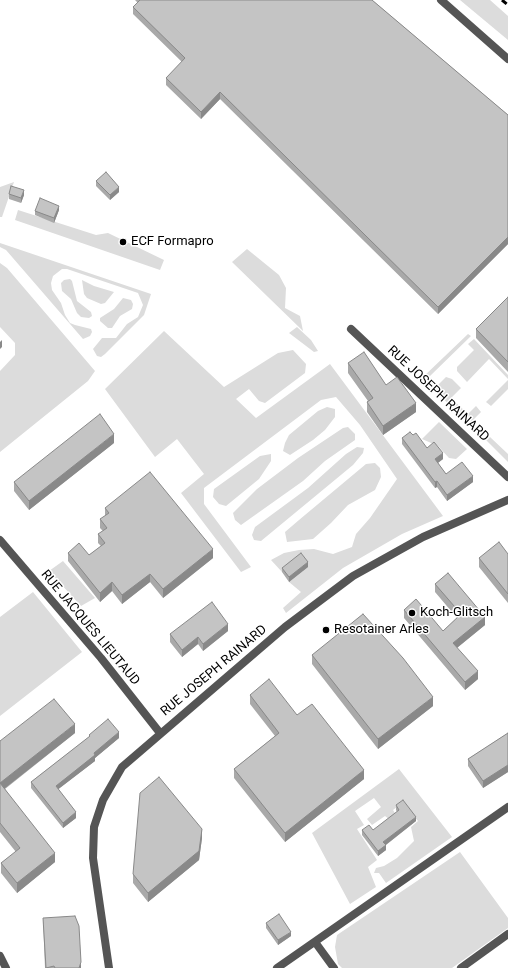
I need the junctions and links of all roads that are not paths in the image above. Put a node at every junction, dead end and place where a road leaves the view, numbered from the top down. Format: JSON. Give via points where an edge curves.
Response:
{"nodes":[{"id":1,"x":441,"y":0,"type":"edge"},
{"id":2,"x":508,"y":59,"type":"edge"},
{"id":3,"x":351,"y":329,"type":"dead end"},
{"id":4,"x":508,"y":477,"type":"edge"},
{"id":5,"x":508,"y":500,"type":"edge"},
{"id":6,"x":0,"y":540,"type":"edge"},
{"id":7,"x":160,"y":732,"type":"junction"},
{"id":8,"x":508,"y":807,"type":"edge"},
{"id":9,"x":508,"y":934,"type":"edge"},
{"id":10,"x":315,"y":942,"type":"junction"},
{"id":11,"x":0,"y":956,"type":"edge"},
{"id":12,"x":6,"y":968,"type":"edge"},
{"id":13,"x":109,"y":968,"type":"edge"},
{"id":14,"x":277,"y":968,"type":"edge"},
{"id":15,"x":334,"y":968,"type":"edge"},
{"id":16,"x":461,"y":968,"type":"edge"}],
"edges":[{"from":1,"to":2,"type":"street"},
{"from":3,"to":4,"type":"street","name":"RUE JOSEPH RAINARD"},
{"from":5,"to":7,"type":"street","name":"RUE JOSEPH RAINARD","via":[[423,537],[353,576],[285,627]]},
{"from":6,"to":7,"type":"street","name":"RUE JACQUES LIEUTAUD","via":[[101,658]]},
{"from":7,"to":13,"type":"street","name":"RUE JOSEPH RAINARD","via":[[122,767],[103,800],[94,827],[93,858]]},
{"from":8,"to":10,"type":"street"},
{"from":9,"to":16,"type":"street"},
{"from":10,"to":14,"type":"street"},
{"from":10,"to":15,"type":"street"},
{"from":11,"to":12,"type":"street"}]}
